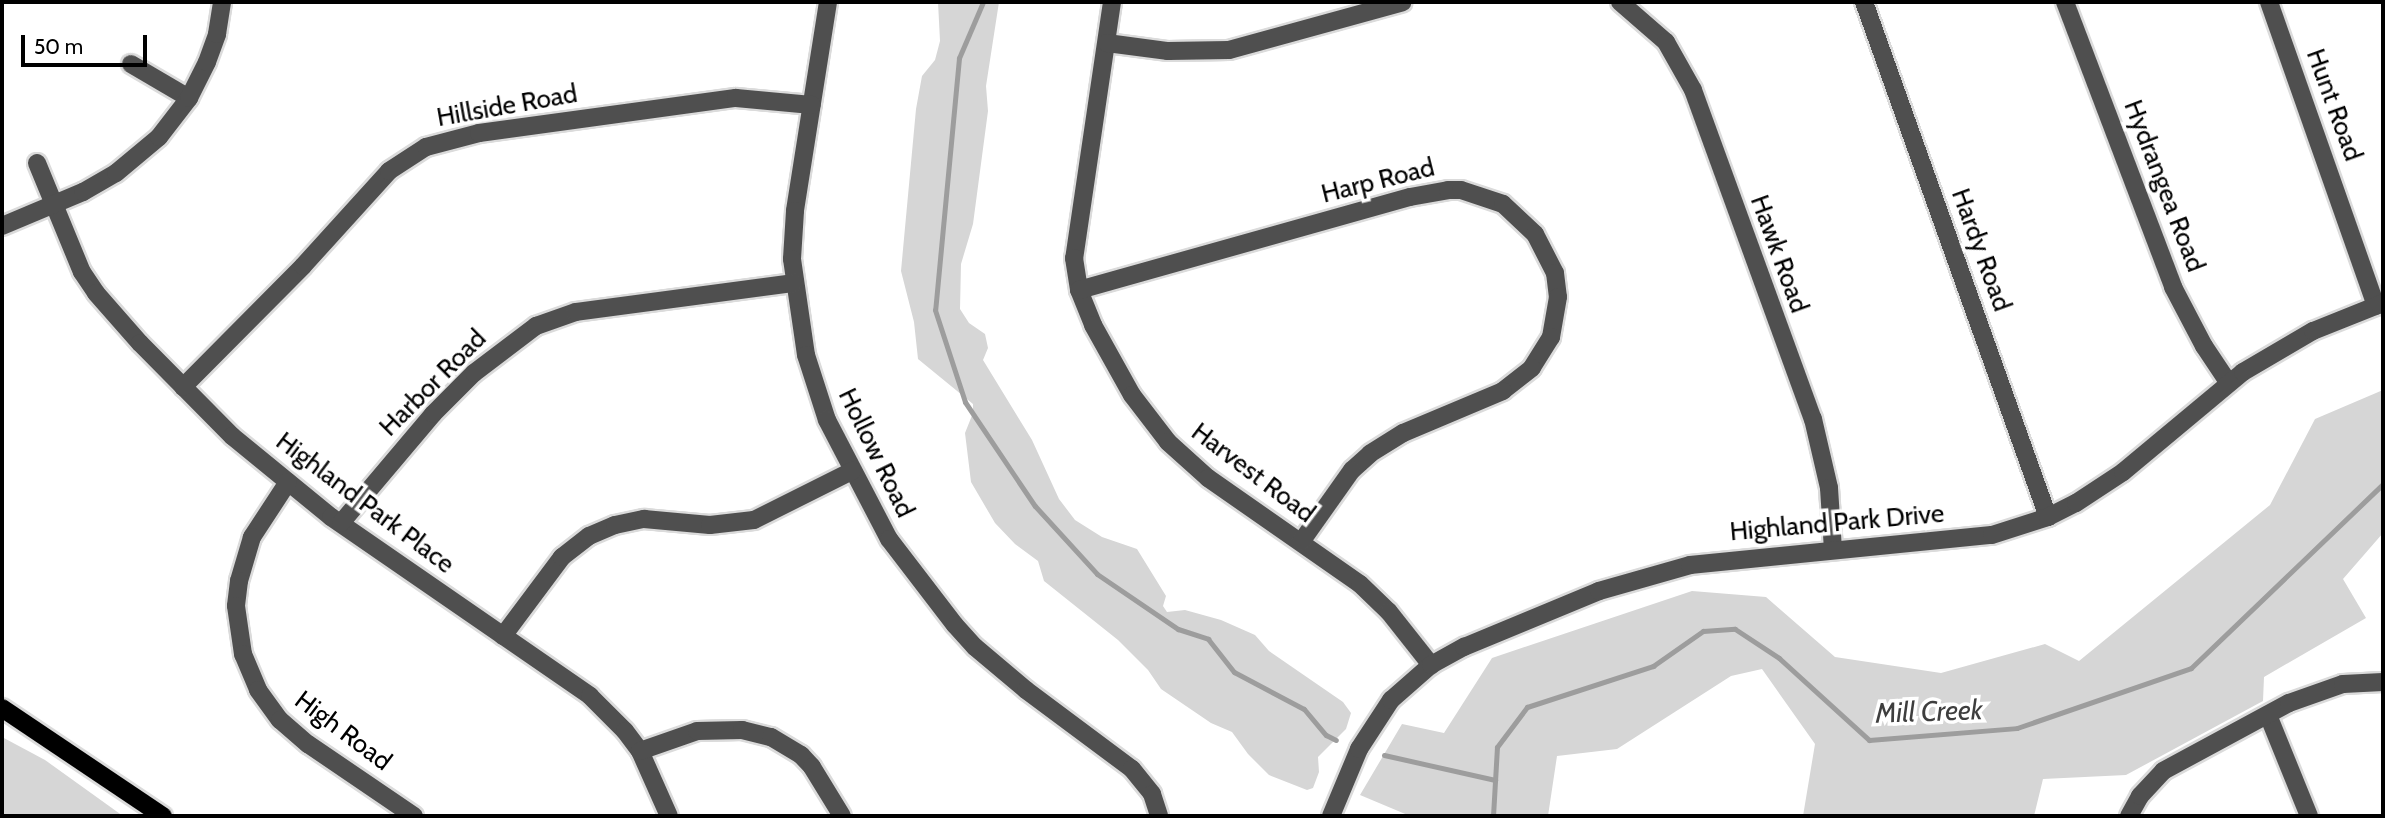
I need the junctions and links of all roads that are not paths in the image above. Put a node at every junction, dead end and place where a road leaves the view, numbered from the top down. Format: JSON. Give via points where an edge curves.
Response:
{"nodes":[{"id":1,"x":222,"y":2,"type":"edge"},
{"id":2,"x":828,"y":2,"type":"edge"},
{"id":3,"x":1112,"y":2,"type":"edge"},
{"id":4,"x":1403,"y":2,"type":"edge"},
{"id":5,"x":1620,"y":2,"type":"edge"},
{"id":6,"x":1864,"y":2,"type":"edge"},
{"id":7,"x":2065,"y":2,"type":"edge"},
{"id":8,"x":2269,"y":2,"type":"edge"},
{"id":9,"x":1107,"y":43,"type":"junction"},
{"id":10,"x":131,"y":64,"type":"dead end"},
{"id":11,"x":189,"y":98,"type":"junction"},
{"id":12,"x":812,"y":105,"type":"junction"},
{"id":13,"x":37,"y":163,"type":"dead end"},
{"id":14,"x":53,"y":206,"type":"junction"},
{"id":15,"x":2,"y":226,"type":"edge"},
{"id":16,"x":793,"y":284,"type":"junction"},
{"id":17,"x":1079,"y":290,"type":"junction"},
{"id":18,"x":2380,"y":304,"type":"edge"},
{"id":19,"x":2228,"y":383,"type":"junction"},
{"id":20,"x":183,"y":387,"type":"junction"},
{"id":21,"x":852,"y":471,"type":"junction"},
{"id":22,"x":288,"y":482,"type":"junction"},
{"id":23,"x":2048,"y":517,"type":"junction"},
{"id":24,"x":341,"y":523,"type":"junction"},
{"id":25,"x":1301,"y":542,"type":"junction"},
{"id":26,"x":1833,"y":550,"type":"junction"},
{"id":27,"x":503,"y":636,"type":"junction"},
{"id":28,"x":1431,"y":665,"type":"junction"},
{"id":29,"x":2383,"y":682,"type":"edge"},
{"id":30,"x":4,"y":710,"type":"edge"},
{"id":31,"x":2268,"y":715,"type":"junction"},
{"id":32,"x":640,"y":751,"type":"junction"},
{"id":33,"x":163,"y":816,"type":"edge"},
{"id":34,"x":414,"y":816,"type":"edge"},
{"id":35,"x":669,"y":816,"type":"edge"},
{"id":36,"x":842,"y":816,"type":"edge"},
{"id":37,"x":1159,"y":816,"type":"edge"},
{"id":38,"x":1331,"y":816,"type":"edge"},
{"id":39,"x":2129,"y":816,"type":"edge"},
{"id":40,"x":2309,"y":816,"type":"edge"}],
"edges":[{"from":1,"to":11,"type":"street","via":[[217,34]]},
{"from":2,"to":12,"type":"street","name":"Hollow Road"},
{"from":3,"to":9,"type":"street","name":"Harvest Road"},
{"from":4,"to":9,"type":"street","via":[[1229,50],[1168,51]]},
{"from":5,"to":26,"type":"street","name":"Hawk Road","via":[[1666,42],[1693,90],[1816,429],[1829,488]]},
{"from":6,"to":23,"type":"street","name":"Hardy Road"},
{"from":7,"to":19,"type":"street","name":"Hydrangea Road","via":[[2174,287]]},
{"from":8,"to":18,"type":"street","name":"Hunt Road"},
{"from":9,"to":17,"type":"street","name":"Harvest Road","via":[[1074,258]]},
{"from":10,"to":11,"type":"street"},
{"from":11,"to":14,"type":"street","via":[[139,156]]},
{"from":12,"to":16,"type":"street","name":"Hollow Road","via":[[795,211]]},
{"from":12,"to":20,"type":"street","name":"Hillside Road","via":[[736,98],[479,133],[426,147],[389,171]]},
{"from":13,"to":14,"type":"street","name":"Highland Park Place"},
{"from":14,"to":15,"type":"street"},
{"from":14,"to":20,"type":"street","name":"Highland Park Place","via":[[96,293]]},
{"from":16,"to":21,"type":"street","name":"Hollow Road","via":[[818,397]]},
{"from":16,"to":24,"type":"street","name":"Harbor Road","via":[[576,312],[536,326],[466,381]]},
{"from":17,"to":25,"type":"street","name":"Harvest Road","via":[[1132,395],[1168,442],[1208,478]]},
{"from":17,"to":25,"type":"street","name":"Harp Road","via":[[1448,190],[1503,204],[1535,234],[1555,273],[1558,297],[1551,337],[1532,368],[1503,391],[1404,433],[1370,454],[1352,470]]},
{"from":18,"to":19,"type":"street","name":"Highland Park Drive","via":[[2284,346]]},
{"from":19,"to":23,"type":"street","name":"Highland Park Drive","via":[[2123,472]]},
{"from":20,"to":22,"type":"street","name":"Highland Park Place"},
{"from":21,"to":27,"type":"street","via":[[754,520],[710,525],[644,519],[589,536],[562,556]]},
{"from":21,"to":37,"type":"street","name":"Hollow Road","via":[[896,549],[955,625],[1026,690],[1132,769],[1152,794]]},
{"from":22,"to":24,"type":"street","name":"Highland Park Place"},
{"from":22,"to":34,"type":"street","name":"High Road","via":[[252,537],[242,571],[236,606],[243,654],[258,690],[280,720]]},
{"from":23,"to":26,"type":"street","name":"Highland Park Drive","via":[[1992,535]]},
{"from":24,"to":27,"type":"street","name":"Highland Park Place"},
{"from":25,"to":28,"type":"street","name":"Harvest Road","via":[[1360,584]]},
{"from":26,"to":28,"type":"street","name":"Highland Park Drive","via":[[1743,557],[1642,577],[1464,647]]},
{"from":27,"to":32,"type":"street","name":"Highland Park Place","via":[[590,696]]},
{"from":28,"to":38,"type":"street","name":"Highland Park Drive","via":[[1391,700],[1370,730]]},
{"from":29,"to":31,"type":"street","via":[[2362,681],[2315,691]]},
{"from":30,"to":33,"type":"main road"},
{"from":31,"to":39,"type":"street","via":[[2163,771]]},
{"from":31,"to":40,"type":"street"},
{"from":32,"to":35,"type":"street","name":"Highland Park Place"},
{"from":32,"to":36,"type":"street","via":[[697,731],[742,730],[771,737],[812,767]]}]}
